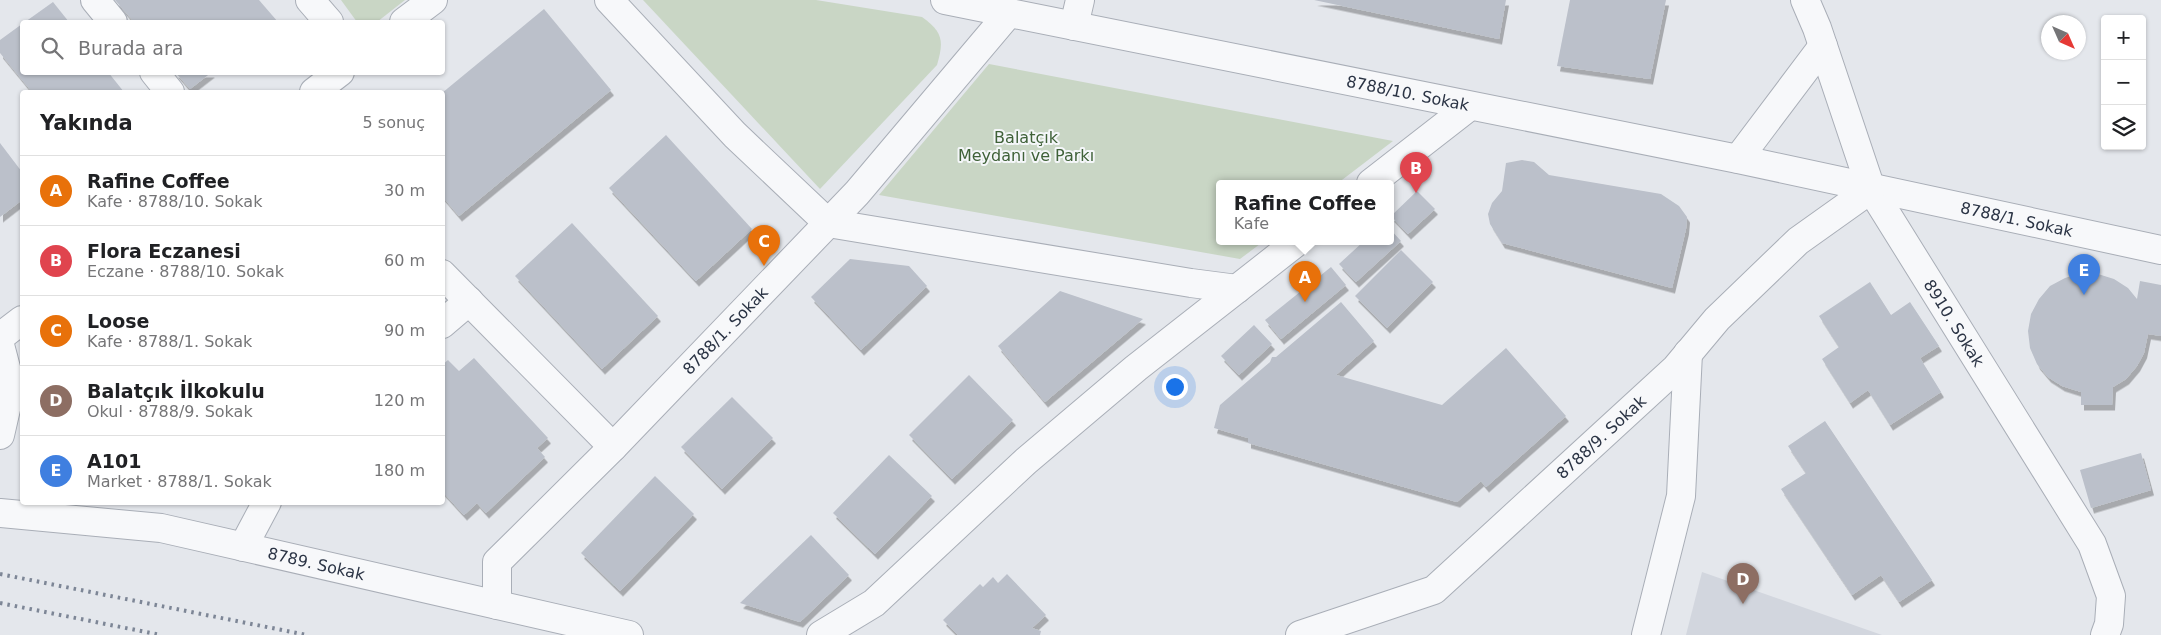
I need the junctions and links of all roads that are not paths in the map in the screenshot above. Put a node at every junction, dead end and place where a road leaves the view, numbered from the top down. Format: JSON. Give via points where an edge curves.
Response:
{"nodes":[{"id":1,"x":95,"y":0,"type":"edge"},
{"id":2,"x":310,"y":0,"type":"edge"},
{"id":3,"x":433,"y":0,"type":"edge"},
{"id":4,"x":609,"y":0,"type":"edge"},
{"id":5,"x":945,"y":0,"type":"edge"},
{"id":6,"x":1080,"y":0,"type":"edge"},
{"id":7,"x":1806,"y":0,"type":"edge"},
{"id":8,"x":995,"y":7,"type":"edge"},
{"id":9,"x":111,"y":20,"type":"edge"},
{"id":10,"x":327,"y":20,"type":"edge"},
{"id":11,"x":407,"y":20,"type":"edge"},
{"id":12,"x":1074,"y":26,"type":"junction"},
{"id":13,"x":1823,"y":46,"type":"junction"},
{"id":14,"x":156,"y":75,"type":"edge"},
{"id":15,"x":336,"y":75,"type":"edge"},
{"id":16,"x":168,"y":90,"type":"edge"},
{"id":17,"x":317,"y":90,"type":"edge"},
{"id":18,"x":1470,"y":106,"type":"junction"},
{"id":19,"x":1738,"y":160,"type":"junction"},
{"id":20,"x":1376,"y":180,"type":"edge"},
{"id":21,"x":1871,"y":189,"type":"junction"},
{"id":22,"x":828,"y":223,"type":"junction"},
{"id":23,"x":1293,"y":245,"type":"edge"},
{"id":24,"x":2161,"y":250,"type":"edge"},
{"id":25,"x":445,"y":277,"type":"edge"},
{"id":26,"x":1238,"y":289,"type":"junction"},
{"id":27,"x":469,"y":300,"type":"junction"},
{"id":28,"x":445,"y":321,"type":"edge"},
{"id":29,"x":20,"y":322,"type":"edge"},
{"id":30,"x":0,"y":337,"type":"edge"},
{"id":31,"x":0,"y":345,"type":"edge"},
{"id":32,"x":1688,"y":353,"type":"junction"},
{"id":33,"x":0,"y":435,"type":"edge"},
{"id":34,"x":613,"y":447,"type":"junction"},
{"id":35,"x":265,"y":505,"type":"edge"},
{"id":36,"x":92,"y":512,"type":"edge"},
{"id":37,"x":0,"y":513,"type":"edge"},
{"id":38,"x":243,"y":547,"type":"junction"},
{"id":39,"x":497,"y":605,"type":"junction"},
{"id":40,"x":629,"y":635,"type":"edge"},
{"id":41,"x":821,"y":635,"type":"edge"},
{"id":42,"x":1300,"y":635,"type":"edge"},
{"id":43,"x":1646,"y":635,"type":"edge"},
{"id":44,"x":2105,"y":635,"type":"edge"}],
"edges":[{"from":1,"to":9,"type":"street"},
{"from":2,"to":10,"type":"street"},
{"from":3,"to":11,"type":"street"},
{"from":4,"to":22,"type":"street","via":[[735,134]]},
{"from":5,"to":8,"type":"street","name":"8788/10. Sokak"},
{"from":6,"to":12,"type":"street"},
{"from":7,"to":13,"type":"street","name":"8910. Sokak"},
{"from":8,"to":12,"type":"street","name":"8788/10. Sokak"},
{"from":8,"to":22,"type":"street","name":"8788/1. Sokak","via":[[857,192]]},
{"from":12,"to":18,"type":"street","name":"8788/10. Sokak"},
{"from":13,"to":19,"type":"street"},
{"from":13,"to":21,"type":"street","name":"8910. Sokak"},
{"from":14,"to":16,"type":"street"},
{"from":15,"to":17,"type":"street"},
{"from":18,"to":19,"type":"street","name":"8788/10. Sokak"},
{"from":18,"to":20,"type":"street"},
{"from":19,"to":21,"type":"street","name":"8788/10. Sokak"},
{"from":21,"to":24,"type":"street","name":"8788/1. Sokak"},
{"from":21,"to":32,"type":"street","name":"8788/9. Sokak","via":[[1798,241],[1717,319]]},
{"from":21,"to":44,"type":"street","name":"8910. Sokak","via":[[2092,544],[2111,596]]},
{"from":22,"to":26,"type":"street"},
{"from":22,"to":34,"type":"street","name":"8788/1. Sokak"},
{"from":23,"to":26,"type":"street"},
{"from":25,"to":27,"type":"street"},
{"from":26,"to":41,"type":"street","via":[[1136,368],[1026,461],[874,603]]},
{"from":27,"to":28,"type":"street"},
{"from":27,"to":34,"type":"street"},
{"from":29,"to":30,"type":"street"},
{"from":31,"to":33,"type":"street","via":[[11,388]]},
{"from":32,"to":42,"type":"street","name":"8788/9. Sokak","via":[[1676,368],[1434,590]]},
{"from":32,"to":43,"type":"street","via":[[1681,496]]},
{"from":34,"to":39,"type":"street","name":"8788/1. Sokak","via":[[497,562]]},
{"from":35,"to":38,"type":"street"},
{"from":36,"to":37,"type":"street","name":"8789. Sokak"},
{"from":36,"to":38,"type":"street","name":"8789. Sokak"},
{"from":38,"to":39,"type":"street","name":"8789. Sokak"},
{"from":39,"to":40,"type":"street","name":"8789. Sokak"}]}
